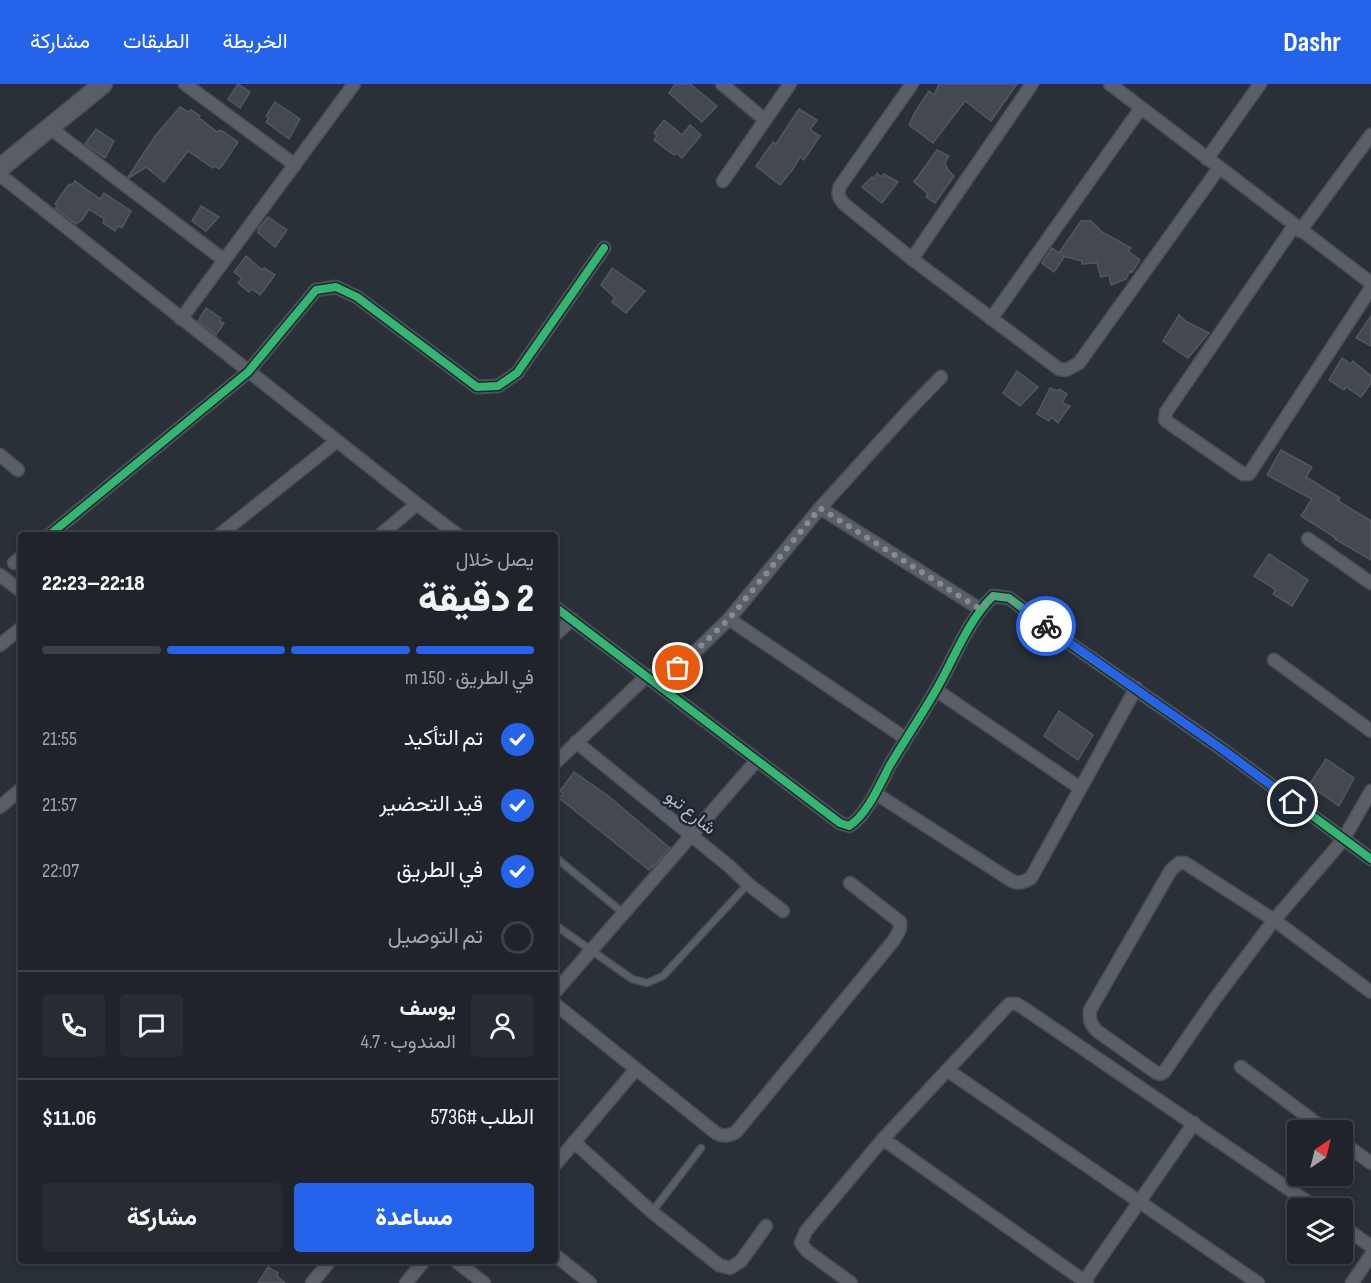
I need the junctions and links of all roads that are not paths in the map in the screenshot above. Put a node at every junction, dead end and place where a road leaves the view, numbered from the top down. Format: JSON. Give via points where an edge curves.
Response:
{"nodes":[{"id":1,"x":103,"y":84,"type":"edge"},
{"id":2,"x":185,"y":84,"type":"edge"},
{"id":3,"x":354,"y":84,"type":"edge"},
{"id":4,"x":722,"y":84,"type":"edge"},
{"id":5,"x":790,"y":84,"type":"edge"},
{"id":6,"x":912,"y":84,"type":"edge"},
{"id":7,"x":1032,"y":84,"type":"edge"},
{"id":8,"x":1110,"y":84,"type":"edge"},
{"id":9,"x":1260,"y":84,"type":"edge"},
{"id":10,"x":1141,"y":108,"type":"junction"},
{"id":11,"x":765,"y":120,"type":"junction"},
{"id":12,"x":50,"y":128,"type":"junction"},
{"id":13,"x":1371,"y":135,"type":"edge"},
{"id":14,"x":1207,"y":159,"type":"junction"},
{"id":15,"x":294,"y":165,"type":"junction"},
{"id":16,"x":0,"y":168,"type":"edge"},
{"id":17,"x":1219,"y":168,"type":"junction"},
{"id":18,"x":0,"y":175,"type":"edge"},
{"id":19,"x":723,"y":181,"type":"dead end"},
{"id":20,"x":1297,"y":228,"type":"junction"},
{"id":21,"x":604,"y":248,"type":"dead end"},
{"id":22,"x":912,"y":259,"type":"junction"},
{"id":23,"x":224,"y":260,"type":"junction"},
{"id":24,"x":1371,"y":283,"type":"edge"},
{"id":25,"x":1371,"y":288,"type":"edge"},
{"id":26,"x":181,"y":319,"type":"junction"},
{"id":27,"x":991,"y":319,"type":"junction"},
{"id":28,"x":249,"y":372,"type":"junction"},
{"id":29,"x":941,"y":377,"type":"dead end"},
{"id":30,"x":337,"y":441,"type":"junction"},
{"id":31,"x":0,"y":455,"type":"edge"},
{"id":32,"x":18,"y":470,"type":"dead end"},
{"id":33,"x":417,"y":504,"type":"junction"},
{"id":34,"x":820,"y":508,"type":"junction"},
{"id":35,"x":53,"y":532,"type":"edge"},
{"id":36,"x":223,"y":532,"type":"edge"},
{"id":37,"x":384,"y":532,"type":"edge"},
{"id":38,"x":454,"y":532,"type":"edge"},
{"id":39,"x":1308,"y":539,"type":"dead end"},
{"id":40,"x":0,"y":575,"type":"edge"},
{"id":41,"x":1371,"y":583,"type":"edge"},
{"id":42,"x":18,"y":589,"type":"edge"},
{"id":43,"x":558,"y":609,"type":"edge"},
{"id":44,"x":980,"y":609,"type":"junction"},
{"id":45,"x":572,"y":619,"type":"junction"},
{"id":46,"x":729,"y":619,"type":"junction"},
{"id":47,"x":18,"y":630,"type":"edge"},
{"id":48,"x":558,"y":632,"type":"edge"},
{"id":49,"x":0,"y":645,"type":"edge"},
{"id":50,"x":1274,"y":660,"type":"dead end"},
{"id":51,"x":648,"y":675,"type":"junction"},
{"id":52,"x":661,"y":685,"type":"junction"},
{"id":53,"x":1136,"y":688,"type":"junction"},
{"id":54,"x":936,"y":690,"type":"junction"},
{"id":55,"x":1371,"y":731,"type":"edge"},
{"id":56,"x":905,"y":738,"type":"junction"},
{"id":57,"x":576,"y":742,"type":"junction"},
{"id":58,"x":558,"y":760,"type":"edge"},
{"id":59,"x":757,"y":760,"type":"junction"},
{"id":60,"x":1080,"y":788,"type":"junction"},
{"id":61,"x":1371,"y":790,"type":"edge"},
{"id":62,"x":875,"y":793,"type":"junction"},
{"id":63,"x":18,"y":797,"type":"edge"},
{"id":64,"x":0,"y":807,"type":"edge"},
{"id":65,"x":690,"y":834,"type":"junction"},
{"id":66,"x":1343,"y":840,"type":"junction"},
{"id":67,"x":558,"y":859,"type":"edge"},
{"id":68,"x":1371,"y":859,"type":"edge"},
{"id":69,"x":748,"y":884,"type":"junction"},
{"id":70,"x":850,"y":884,"type":"dead end"},
{"id":71,"x":783,"y":911,"type":"dead end"},
{"id":72,"x":622,"y":912,"type":"junction"},
{"id":73,"x":1274,"y":920,"type":"junction"},
{"id":74,"x":558,"y":927,"type":"edge"},
{"id":75,"x":590,"y":950,"type":"junction"},
{"id":76,"x":558,"y":988,"type":"edge"},
{"id":77,"x":1371,"y":992,"type":"edge"},
{"id":78,"x":558,"y":1006,"type":"edge"},
{"id":79,"x":1241,"y":1067,"type":"dead end"},
{"id":80,"x":636,"y":1069,"type":"junction"},
{"id":81,"x":947,"y":1070,"type":"junction"},
{"id":82,"x":1312,"y":1120,"type":"edge"},
{"id":83,"x":1194,"y":1123,"type":"junction"},
{"id":84,"x":883,"y":1139,"type":"junction"},
{"id":85,"x":574,"y":1142,"type":"junction"},
{"id":86,"x":701,"y":1148,"type":"dead end"},
{"id":87,"x":1353,"y":1150,"type":"edge"},
{"id":88,"x":558,"y":1161,"type":"edge"},
{"id":89,"x":1371,"y":1163,"type":"edge"},
{"id":90,"x":1302,"y":1198,"type":"edge"},
{"id":91,"x":1141,"y":1202,"type":"junction"},
{"id":92,"x":652,"y":1212,"type":"junction"},
{"id":93,"x":766,"y":1226,"type":"dead end"},
{"id":94,"x":1353,"y":1233,"type":"edge"},
{"id":95,"x":1371,"y":1245,"type":"edge"},
{"id":96,"x":1371,"y":1255,"type":"edge"},
{"id":97,"x":558,"y":1257,"type":"edge"},
{"id":98,"x":327,"y":1264,"type":"edge"},
{"id":99,"x":421,"y":1264,"type":"edge"},
{"id":100,"x":460,"y":1264,"type":"edge"},
{"id":101,"x":1085,"y":1282,"type":"edge"},
{"id":102,"x":312,"y":1283,"type":"edge"},
{"id":103,"x":406,"y":1283,"type":"edge"},
{"id":104,"x":484,"y":1283,"type":"edge"},
{"id":105,"x":591,"y":1283,"type":"edge"},
{"id":106,"x":851,"y":1283,"type":"edge"},
{"id":107,"x":1258,"y":1283,"type":"edge"},
{"id":108,"x":1352,"y":1283,"type":"edge"}],
"edges":[{"from":1,"to":12,"type":"street"},
{"from":2,"to":15,"type":"street"},
{"from":3,"to":15,"type":"street"},
{"from":4,"to":11,"type":"street"},
{"from":5,"to":11,"type":"street"},
{"from":6,"to":22,"type":"street","via":[[838,192],[844,204]]},
{"from":7,"to":22,"type":"street"},
{"from":8,"to":10,"type":"street"},
{"from":9,"to":14,"type":"street"},
{"from":10,"to":14,"type":"street"},
{"from":10,"to":27,"type":"street"},
{"from":11,"to":19,"type":"street"},
{"from":12,"to":16,"type":"street"},
{"from":12,"to":23,"type":"street"},
{"from":13,"to":20,"type":"street"},
{"from":14,"to":17,"type":"street"},
{"from":15,"to":23,"type":"street"},
{"from":17,"to":20,"type":"street"},
{"from":17,"to":27,"type":"street","via":[[1073,368],[1059,369]]},
{"from":18,"to":26,"type":"street"},
{"from":20,"to":24,"type":"street"},
{"from":20,"to":25,"type":"street","via":[[1166,411],[1168,423],[1249,474]]},
{"from":21,"to":28,"type":"street","via":[[517,373],[498,386],[477,387],[357,297],[336,287],[316,290]]},
{"from":22,"to":27,"type":"street"},
{"from":23,"to":26,"type":"street"},
{"from":26,"to":28,"type":"street"},
{"from":28,"to":30,"type":"street"},
{"from":28,"to":35,"type":"street"},
{"from":29,"to":34,"type":"street"},
{"from":30,"to":33,"type":"street"},
{"from":30,"to":36,"type":"street"},
{"from":31,"to":32,"type":"street"},
{"from":33,"to":37,"type":"street"},
{"from":33,"to":38,"type":"street"},
{"from":34,"to":44,"type":"street"},
{"from":34,"to":46,"type":"street"},
{"from":39,"to":41,"type":"street"},
{"from":40,"to":42,"type":"street"},
{"from":43,"to":45,"type":"street"},
{"from":44,"to":53,"type":"street","via":[[993,596],[1009,598]]},
{"from":44,"to":54,"type":"street"},
{"from":45,"to":48,"type":"street"},
{"from":45,"to":51,"type":"street"},
{"from":46,"to":52,"type":"street"},
{"from":46,"to":56,"type":"street"},
{"from":47,"to":49,"type":"street"},
{"from":50,"to":55,"type":"street"},
{"from":51,"to":52,"type":"street"},
{"from":51,"to":57,"type":"street"},
{"from":52,"to":59,"type":"street"},
{"from":53,"to":60,"type":"street"},
{"from":53,"to":66,"type":"street"},
{"from":54,"to":56,"type":"street"},
{"from":54,"to":60,"type":"street"},
{"from":56,"to":62,"type":"street"},
{"from":57,"to":58,"type":"street"},
{"from":57,"to":65,"type":"street","name":"شارع تبو"},
{"from":59,"to":62,"type":"street","via":[[849,826],[857,821]]},
{"from":59,"to":65,"type":"street"},
{"from":60,"to":62,"type":"street","via":[[1031,878],[1018,883]]},
{"from":61,"to":66,"type":"street"},
{"from":63,"to":64,"type":"street"},
{"from":65,"to":69,"type":"street","name":"شارع تبو"},
{"from":65,"to":72,"type":"street"},
{"from":66,"to":68,"type":"street"},
{"from":66,"to":73,"type":"street"},
{"from":67,"to":72,"type":"lane"},
{"from":69,"to":71,"type":"street","name":"شارع تبو"},
{"from":69,"to":75,"type":"lane","via":[[663,976],[647,983],[632,979]]},
{"from":70,"to":80,"type":"street","via":[[900,922],[900,928],[736,1131],[729,1136],[716,1133]]},
{"from":72,"to":75,"type":"street"},
{"from":73,"to":73,"type":"street","via":[[1164,1072],[1155,1072],[1092,1026],[1090,1010],[1174,865],[1185,863]]},
{"from":73,"to":77,"type":"street"},
{"from":74,"to":75,"type":"lane"},
{"from":75,"to":76,"type":"street"},
{"from":78,"to":80,"type":"street"},
{"from":79,"to":82,"type":"street"},
{"from":80,"to":85,"type":"street"},
{"from":81,"to":83,"type":"street","via":[[1002,1011],[1017,1004]]},
{"from":81,"to":84,"type":"street"},
{"from":81,"to":91,"type":"street"},
{"from":83,"to":90,"type":"street"},
{"from":83,"to":91,"type":"street"},
{"from":84,"to":101,"type":"street"},
{"from":84,"to":106,"type":"street","via":[[801,1242],[807,1251]]},
{"from":85,"to":88,"type":"street"},
{"from":85,"to":92,"type":"street"},
{"from":86,"to":92,"type":"lane"},
{"from":87,"to":89,"type":"street"},
{"from":91,"to":101,"type":"street"},
{"from":91,"to":107,"type":"street"},
{"from":92,"to":93,"type":"street","via":[[719,1265],[730,1268],[741,1261]]},
{"from":94,"to":95,"type":"street"},
{"from":96,"to":108,"type":"street"},
{"from":97,"to":105,"type":"street"},
{"from":98,"to":102,"type":"street"},
{"from":99,"to":103,"type":"street"},
{"from":100,"to":104,"type":"street"}]}
